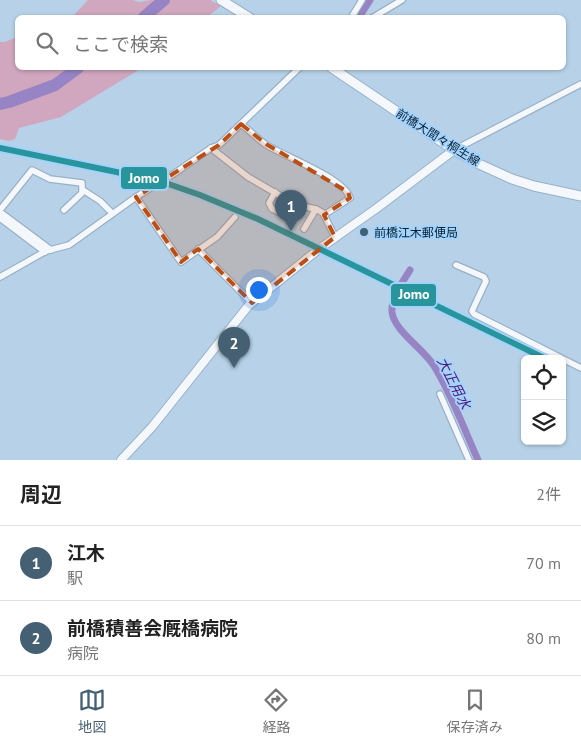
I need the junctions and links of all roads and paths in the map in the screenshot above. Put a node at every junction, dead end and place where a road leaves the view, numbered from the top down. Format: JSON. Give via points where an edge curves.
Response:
{"nodes":[{"id":1,"x":221,"y":0,"type":"edge"},
{"id":2,"x":362,"y":0,"type":"edge"},
{"id":3,"x":402,"y":0,"type":"edge"},
{"id":4,"x":245,"y":15,"type":"edge"},
{"id":5,"x":353,"y":15,"type":"edge"},
{"id":6,"x":377,"y":15,"type":"edge"},
{"id":7,"x":297,"y":70,"type":"edge"},
{"id":8,"x":336,"y":70,"type":"edge"},
{"id":9,"x":581,"y":84,"type":"edge"},
{"id":10,"x":241,"y":124,"type":"junction"},
{"id":11,"x":211,"y":148,"type":"junction"},
{"id":12,"x":454,"y":150,"type":"junction"},
{"id":13,"x":83,"y":190,"type":"junction"},
{"id":14,"x":275,"y":192,"type":"junction"},
{"id":15,"x":581,"y":196,"type":"edge"},
{"id":16,"x":136,"y":197,"type":"junction"},
{"id":17,"x":301,"y":206,"type":"junction"},
{"id":18,"x":316,"y":209,"type":"junction"},
{"id":19,"x":64,"y":210,"type":"dead end"},
{"id":20,"x":0,"y":211,"type":"edge"},
{"id":21,"x":112,"y":213,"type":"junction"},
{"id":22,"x":0,"y":216,"type":"edge"},
{"id":23,"x":324,"y":216,"type":"junction"},
{"id":24,"x":235,"y":217,"type":"dead end"},
{"id":25,"x":304,"y":229,"type":"dead end"},
{"id":26,"x":335,"y":237,"type":"junction"},
{"id":27,"x":198,"y":249,"type":"junction"},
{"id":28,"x":48,"y":251,"type":"junction"},
{"id":29,"x":456,"y":265,"type":"dead end"},
{"id":30,"x":0,"y":276,"type":"edge"},
{"id":31,"x":252,"y":303,"type":"junction"},
{"id":32,"x":581,"y":368,"type":"edge"},
{"id":33,"x":440,"y":394,"type":"dead end"},
{"id":34,"x":121,"y":460,"type":"edge"},
{"id":35,"x":469,"y":460,"type":"edge"}],
"edges":[{"from":1,"to":4,"type":"main road"},
{"from":2,"to":5,"type":"street"},
{"from":3,"to":6,"type":"street"},
{"from":7,"to":10,"type":"street"},
{"from":8,"to":12,"type":"main road","name":"前橋大間々桐生線"},
{"from":9,"to":12,"type":"street"},
{"from":10,"to":11,"type":"street","via":[[219,145]]},
{"from":10,"to":23,"type":"street","via":[[266,144],[348,192],[350,198]]},
{"from":11,"to":14,"type":"street","via":[[248,177]]},
{"from":11,"to":16,"type":"street"},
{"from":12,"to":15,"type":"main road","name":"前橋大間々桐生線","via":[[512,179]]},
{"from":12,"to":26,"type":"street"},
{"from":13,"to":19,"type":"street"},
{"from":13,"to":20,"type":"street","via":[[82,183],[50,179],[32,170]]},
{"from":13,"to":21,"type":"street"},
{"from":14,"to":17,"type":"street"},
{"from":14,"to":17,"type":"street","via":[[269,203],[272,209],[290,217],[296,216]]},
{"from":16,"to":21,"type":"street"},
{"from":16,"to":27,"type":"street","via":[[182,262]]},
{"from":17,"to":18,"type":"street"},
{"from":18,"to":23,"type":"street"},
{"from":18,"to":25,"type":"street"},
{"from":20,"to":28,"type":"street"},
{"from":21,"to":28,"type":"street","via":[[69,245]]},
{"from":22,"to":28,"type":"street"},
{"from":23,"to":26,"type":"street"},
{"from":24,"to":27,"type":"street","via":[[217,238]]},
{"from":26,"to":31,"type":"street"},
{"from":27,"to":31,"type":"street"},
{"from":28,"to":30,"type":"street"},
{"from":29,"to":32,"type":"street","via":[[484,277],[486,281],[472,311],[474,314]]},
{"from":31,"to":34,"type":"street","via":[[152,427]]},
{"from":33,"to":35,"type":"street"}]}
